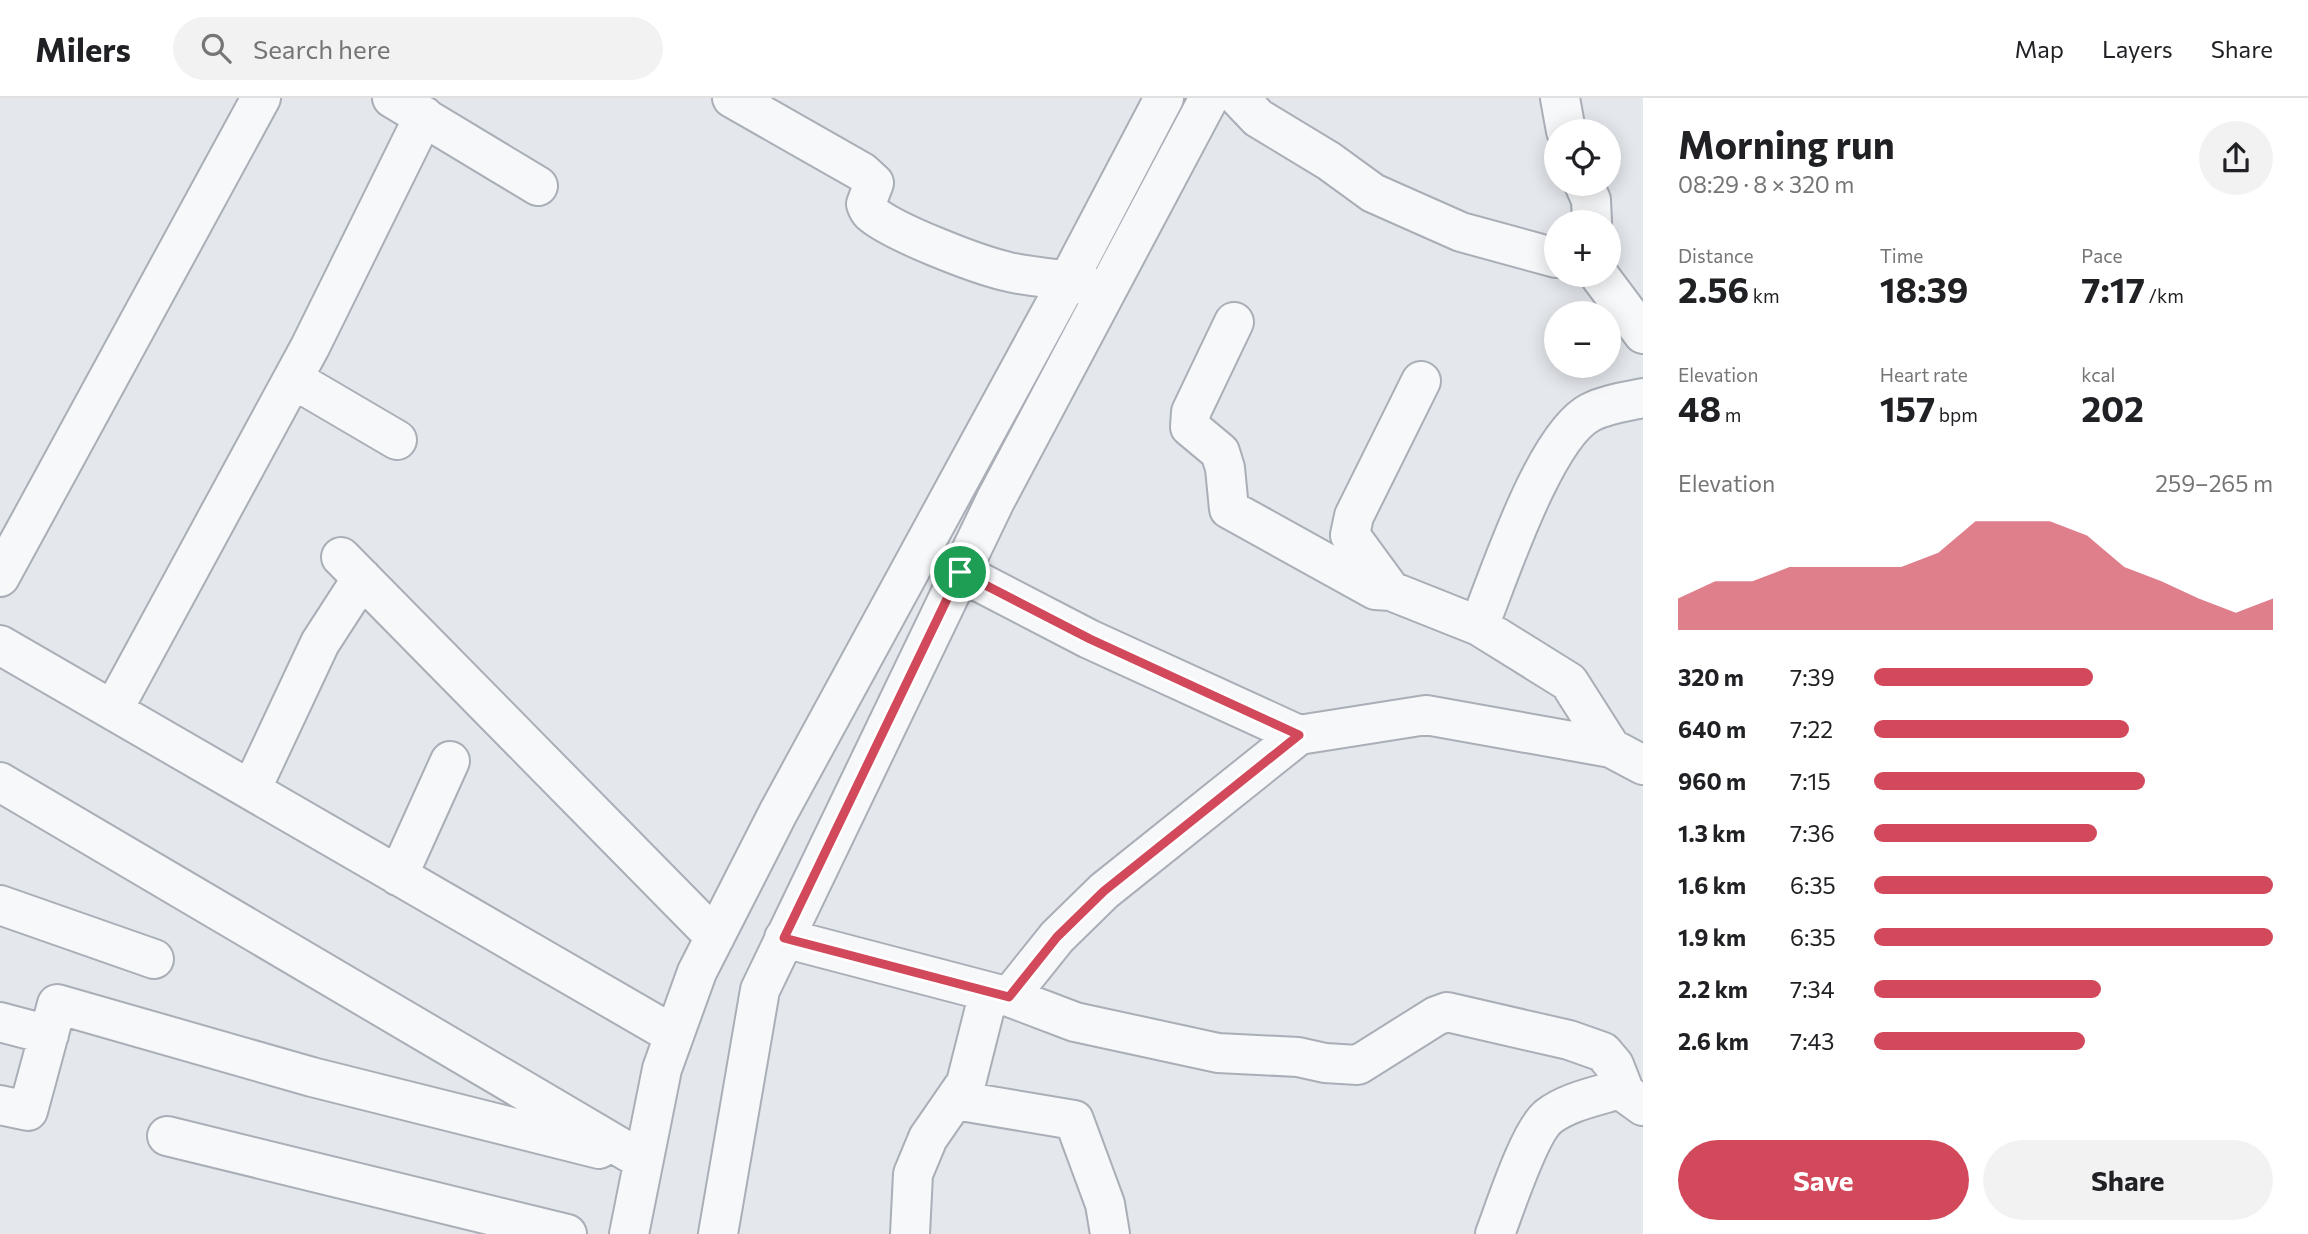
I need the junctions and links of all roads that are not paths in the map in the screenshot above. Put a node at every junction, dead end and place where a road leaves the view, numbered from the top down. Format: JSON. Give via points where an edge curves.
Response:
{"nodes":[{"id":1,"x":261,"y":98,"type":"edge"},
{"id":2,"x":732,"y":98,"type":"edge"},
{"id":3,"x":1164,"y":98,"type":"edge"},
{"id":4,"x":1209,"y":98,"type":"edge"},
{"id":5,"x":1239,"y":98,"type":"edge"},
{"id":6,"x":1560,"y":98,"type":"edge"},
{"id":7,"x":408,"y":107,"type":"edge"},
{"id":8,"x":1564,"y":119,"type":"edge"},
{"id":9,"x":538,"y":186,"type":"dead end"},
{"id":10,"x":1544,"y":255,"type":"edge"},
{"id":11,"x":1069,"y":279,"type":"junction"},
{"id":12,"x":1608,"y":287,"type":"edge"},
{"id":13,"x":1106,"y":292,"type":"junction"},
{"id":14,"x":1234,"y":322,"type":"dead end"},
{"id":15,"x":1643,"y":334,"type":"edge"},
{"id":16,"x":293,"y":379,"type":"junction"},
{"id":17,"x":1421,"y":381,"type":"dead end"},
{"id":18,"x":1643,"y":398,"type":"edge"},
{"id":19,"x":397,"y":440,"type":"dead end"},
{"id":20,"x":960,"y":572,"type":"junction"},
{"id":21,"x":0,"y":577,"type":"edge"},
{"id":22,"x":1391,"y":591,"type":"junction"},
{"id":23,"x":1479,"y":626,"type":"junction"},
{"id":24,"x":0,"y":645,"type":"edge"},
{"id":25,"x":113,"y":710,"type":"junction"},
{"id":26,"x":1299,"y":735,"type":"junction"},
{"id":27,"x":1627,"y":756,"type":"edge"},
{"id":28,"x":450,"y":761,"type":"dead end"},
{"id":29,"x":0,"y":782,"type":"edge"},
{"id":30,"x":251,"y":790,"type":"junction"},
{"id":31,"x":398,"y":876,"type":"junction"},
{"id":32,"x":0,"y":905,"type":"edge"},
{"id":33,"x":715,"y":937,"type":"junction"},
{"id":34,"x":784,"y":938,"type":"junction"},
{"id":35,"x":154,"y":959,"type":"dead end"},
{"id":36,"x":999,"y":995,"type":"junction"},
{"id":37,"x":0,"y":1022,"type":"edge"},
{"id":38,"x":48,"y":1035,"type":"junction"},
{"id":39,"x":674,"y":1035,"type":"junction"},
{"id":40,"x":1633,"y":1097,"type":"edge"},
{"id":41,"x":955,"y":1100,"type":"junction"},
{"id":42,"x":0,"y":1105,"type":"edge"},
{"id":43,"x":167,"y":1136,"type":"dead end"},
{"id":44,"x":642,"y":1160,"type":"junction"},
{"id":45,"x":567,"y":1234,"type":"edge"},
{"id":46,"x":629,"y":1234,"type":"edge"},
{"id":47,"x":718,"y":1234,"type":"edge"},
{"id":48,"x":910,"y":1234,"type":"edge"},
{"id":49,"x":1110,"y":1234,"type":"edge"},
{"id":50,"x":1494,"y":1234,"type":"edge"}],
"edges":[{"from":1,"to":21,"type":"street"},
{"from":2,"to":11,"type":"street","via":[[862,172],[874,183],[866,204],[870,212],[892,226],[1006,272]]},
{"from":3,"to":11,"type":"street"},
{"from":4,"to":13,"type":"street"},
{"from":5,"to":10,"type":"street","via":[[1258,118],[1373,193],[1461,232]]},
{"from":6,"to":8,"type":"street"},
{"from":7,"to":9,"type":"street"},
{"from":7,"to":16,"type":"street"},
{"from":11,"to":13,"type":"street"},
{"from":11,"to":33,"type":"street"},
{"from":12,"to":15,"type":"street"},
{"from":13,"to":20,"type":"street"},
{"from":14,"to":22,"type":"street","via":[[1191,412],[1190,427],[1220,452],[1229,509],[1375,590]]},
{"from":16,"to":19,"type":"street"},
{"from":16,"to":25,"type":"street"},
{"from":17,"to":22,"type":"street","via":[[1354,516],[1350,535]]},
{"from":18,"to":23,"type":"street","via":[[1589,413],[1566,433],[1539,478]]},
{"from":20,"to":26,"type":"street","via":[[1090,639]]},
{"from":20,"to":34,"type":"street"},
{"from":22,"to":23,"type":"street"},
{"from":23,"to":27,"type":"street","via":[[1569,682]]},
{"from":24,"to":25,"type":"street"},
{"from":25,"to":30,"type":"street"},
{"from":26,"to":27,"type":"street","via":[[1426,715]]},
{"from":26,"to":36,"type":"street","via":[[1104,891]]},
{"from":28,"to":31,"type":"street"},
{"from":29,"to":44,"type":"street"},
{"from":30,"to":31,"type":"street"},
{"from":30,"to":33,"type":"street","via":[[352,567]]},
{"from":31,"to":39,"type":"street"},
{"from":32,"to":35,"type":"street"},
{"from":33,"to":39,"type":"street"},
{"from":34,"to":36,"type":"street"},
{"from":34,"to":47,"type":"street","via":[[760,990]]},
{"from":36,"to":40,"type":"street","via":[[1075,1022],[1218,1053],[1358,1065],[1447,1012],[1603,1052]]},
{"from":36,"to":41,"type":"street","via":[[966,1083]]},
{"from":37,"to":38,"type":"street"},
{"from":38,"to":42,"type":"street","via":[[28,1111]]},
{"from":38,"to":44,"type":"street","via":[[57,1004],[312,1077]]},
{"from":39,"to":44,"type":"street"},
{"from":40,"to":50,"type":"street","via":[[1580,1102],[1552,1114],[1536,1129]]},
{"from":41,"to":48,"type":"street","via":[[928,1138],[914,1174]]},
{"from":41,"to":49,"type":"street","via":[[1074,1120],[1105,1204]]},
{"from":43,"to":45,"type":"street"},
{"from":44,"to":46,"type":"street"}]}
